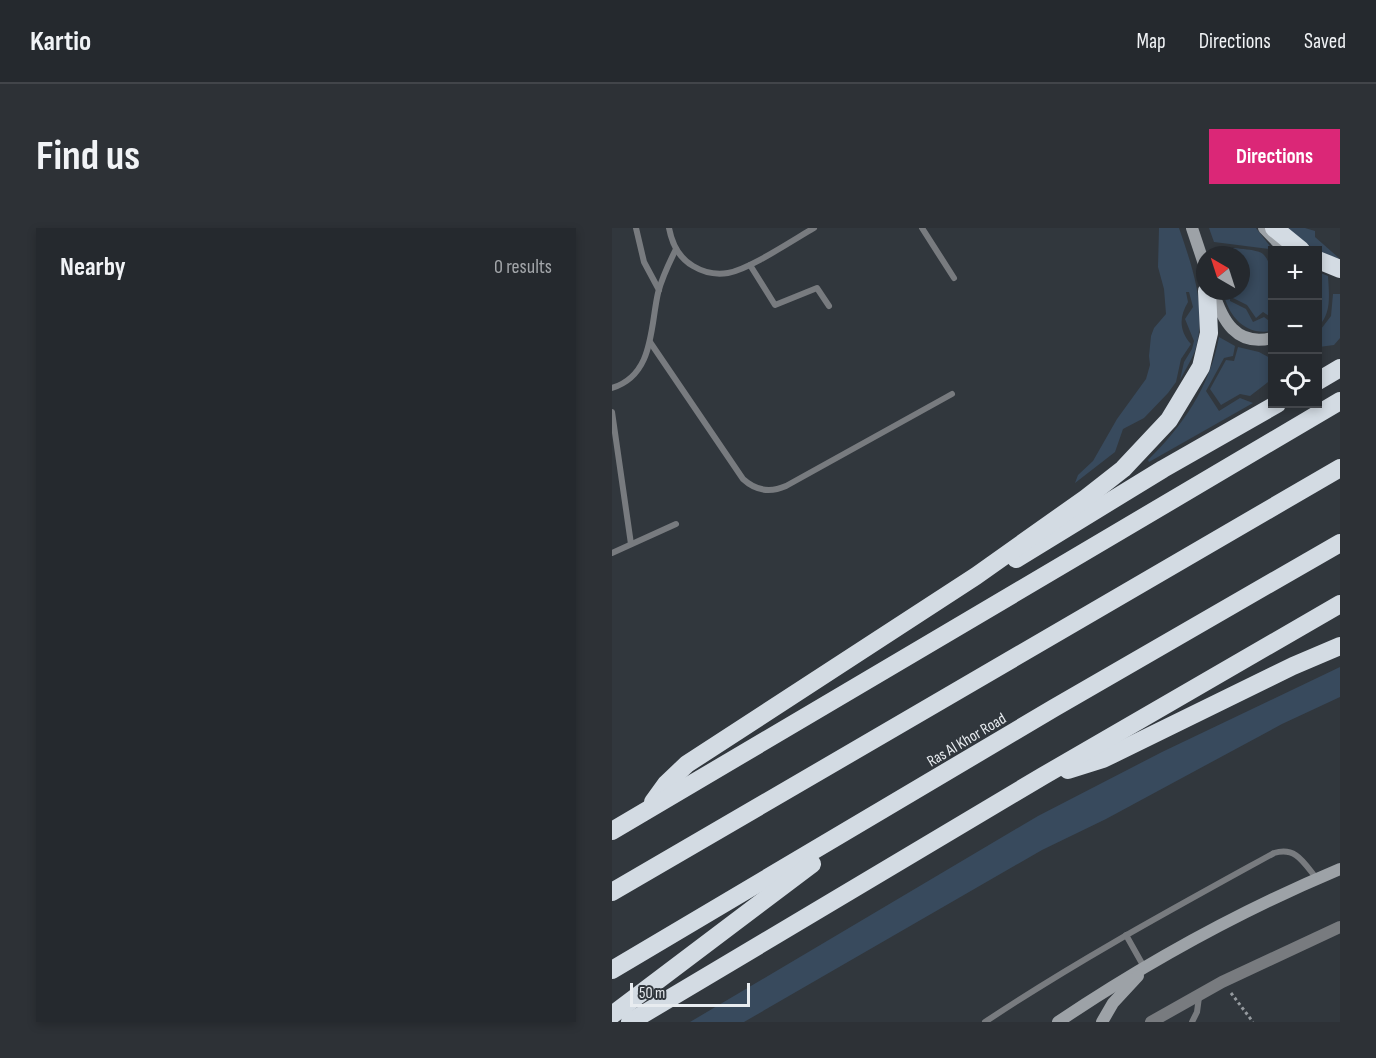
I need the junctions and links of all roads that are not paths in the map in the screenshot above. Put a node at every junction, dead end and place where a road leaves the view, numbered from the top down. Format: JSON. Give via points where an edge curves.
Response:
{"nodes":[{"id":1,"x":636,"y":228,"type":"edge"},
{"id":2,"x":669,"y":228,"type":"edge"},
{"id":3,"x":814,"y":228,"type":"edge"},
{"id":4,"x":922,"y":228,"type":"edge"},
{"id":5,"x":1192,"y":228,"type":"edge"},
{"id":6,"x":1264,"y":228,"type":"edge"},
{"id":7,"x":1274,"y":228,"type":"edge"},
{"id":8,"x":1198,"y":246,"type":"edge"},
{"id":9,"x":1280,"y":246,"type":"edge"},
{"id":10,"x":1296,"y":246,"type":"edge"},
{"id":11,"x":676,"y":249,"type":"junction"},
{"id":12,"x":1322,"y":262,"type":"edge"},
{"id":13,"x":750,"y":265,"type":"junction"},
{"id":14,"x":1340,"y":269,"type":"edge"},
{"id":15,"x":954,"y":278,"type":"dead end"},
{"id":16,"x":659,"y":290,"type":"junction"},
{"id":17,"x":1207,"y":300,"type":"edge"},
{"id":18,"x":1216,"y":300,"type":"edge"},
{"id":19,"x":829,"y":306,"type":"dead end"},
{"id":20,"x":1268,"y":338,"type":"edge"},
{"id":21,"x":650,"y":342,"type":"junction"},
{"id":22,"x":1340,"y":368,"type":"edge"},
{"id":23,"x":1322,"y":378,"type":"edge"},
{"id":24,"x":612,"y":388,"type":"edge"},
{"id":25,"x":952,"y":394,"type":"dead end"},
{"id":26,"x":1340,"y":401,"type":"edge"},
{"id":27,"x":1270,"y":408,"type":"edge"},
{"id":28,"x":612,"y":412,"type":"edge"},
{"id":29,"x":1340,"y":414,"type":"edge"},
{"id":30,"x":1247,"y":456,"type":"junction"},
{"id":31,"x":1340,"y":468,"type":"edge"},
{"id":32,"x":676,"y":524,"type":"dead end"},
{"id":33,"x":1340,"y":543,"type":"edge"},
{"id":34,"x":631,"y":544,"type":"junction"},
{"id":35,"x":612,"y":553,"type":"edge"},
{"id":36,"x":976,"y":576,"type":"junction"},
{"id":37,"x":1340,"y":604,"type":"edge"},
{"id":38,"x":1340,"y":646,"type":"edge"},
{"id":39,"x":1043,"y":776,"type":"junction"},
{"id":40,"x":648,"y":810,"type":"junction"},
{"id":41,"x":881,"y":812,"type":"junction"},
{"id":42,"x":612,"y":831,"type":"edge"},
{"id":43,"x":1340,"y":869,"type":"edge"},
{"id":44,"x":1317,"y":879,"type":"junction"},
{"id":45,"x":612,"y":892,"type":"edge"},
{"id":46,"x":1340,"y":927,"type":"edge"},
{"id":47,"x":1126,"y":935,"type":"junction"},
{"id":48,"x":1145,"y":968,"type":"junction"},
{"id":49,"x":612,"y":970,"type":"edge"},
{"id":50,"x":1199,"y":995,"type":"junction"},
{"id":51,"x":612,"y":1015,"type":"edge"},
{"id":52,"x":630,"y":1022,"type":"edge"},
{"id":53,"x":985,"y":1022,"type":"edge"},
{"id":54,"x":1058,"y":1022,"type":"edge"},
{"id":55,"x":1102,"y":1022,"type":"edge"},
{"id":56,"x":1151,"y":1022,"type":"edge"},
{"id":57,"x":1192,"y":1022,"type":"edge"}],
"edges":[{"from":1,"to":16,"type":"lane","via":[[644,262]]},
{"from":2,"to":11,"type":"lane"},
{"from":3,"to":13,"type":"lane"},
{"from":4,"to":15,"type":"lane"},
{"from":5,"to":8,"type":"street"},
{"from":6,"to":9,"type":"street"},
{"from":7,"to":10,"type":"highway"},
{"from":11,"to":13,"type":"lane","via":[[691,265],[709,273],[729,273]]},
{"from":11,"to":16,"type":"lane"},
{"from":12,"to":14,"type":"highway"},
{"from":13,"to":19,"type":"lane","via":[[776,305],[817,288]]},
{"from":16,"to":21,"type":"lane"},
{"from":17,"to":36,"type":"highway","via":[[1209,333],[1201,367],[1170,420],[1105,483]]},
{"from":18,"to":20,"type":"street","via":[[1223,319],[1235,331],[1250,339]]},
{"from":21,"to":24,"type":"lane","via":[[640,367]]},
{"from":21,"to":25,"type":"lane","via":[[743,479],[763,490],[786,486]]},
{"from":22,"to":23,"type":"highway"},
{"from":26,"to":30,"type":"highway"},
{"from":27,"to":36,"type":"highway","via":[[1032,551]]},
{"from":28,"to":34,"type":"lane"},
{"from":29,"to":30,"type":"highway","via":[[1289,441]]},
{"from":30,"to":40,"type":"highway"},
{"from":31,"to":45,"type":"highway"},
{"from":32,"to":34,"type":"lane"},
{"from":33,"to":41,"type":"highway","name":"Ras Al Khor Road"},
{"from":34,"to":35,"type":"lane"},
{"from":36,"to":40,"type":"highway","via":[[687,764],[666,784]]},
{"from":37,"to":39,"type":"highway"},
{"from":38,"to":39,"type":"highway","via":[[1103,759]]},
{"from":39,"to":52,"type":"highway"},
{"from":40,"to":42,"type":"highway"},
{"from":41,"to":49,"type":"highway","name":"Ras Al Khor Road"},
{"from":41,"to":51,"type":"highway"},
{"from":43,"to":44,"type":"street"},
{"from":44,"to":47,"type":"lane","via":[[1298,855],[1282,850]]},
{"from":44,"to":48,"type":"street"},
{"from":46,"to":50,"type":"street"},
{"from":47,"to":48,"type":"lane"},
{"from":47,"to":53,"type":"lane"},
{"from":48,"to":54,"type":"street"},
{"from":48,"to":55,"type":"street","via":[[1113,1003]]},
{"from":50,"to":56,"type":"street"},
{"from":50,"to":57,"type":"lane"}]}
